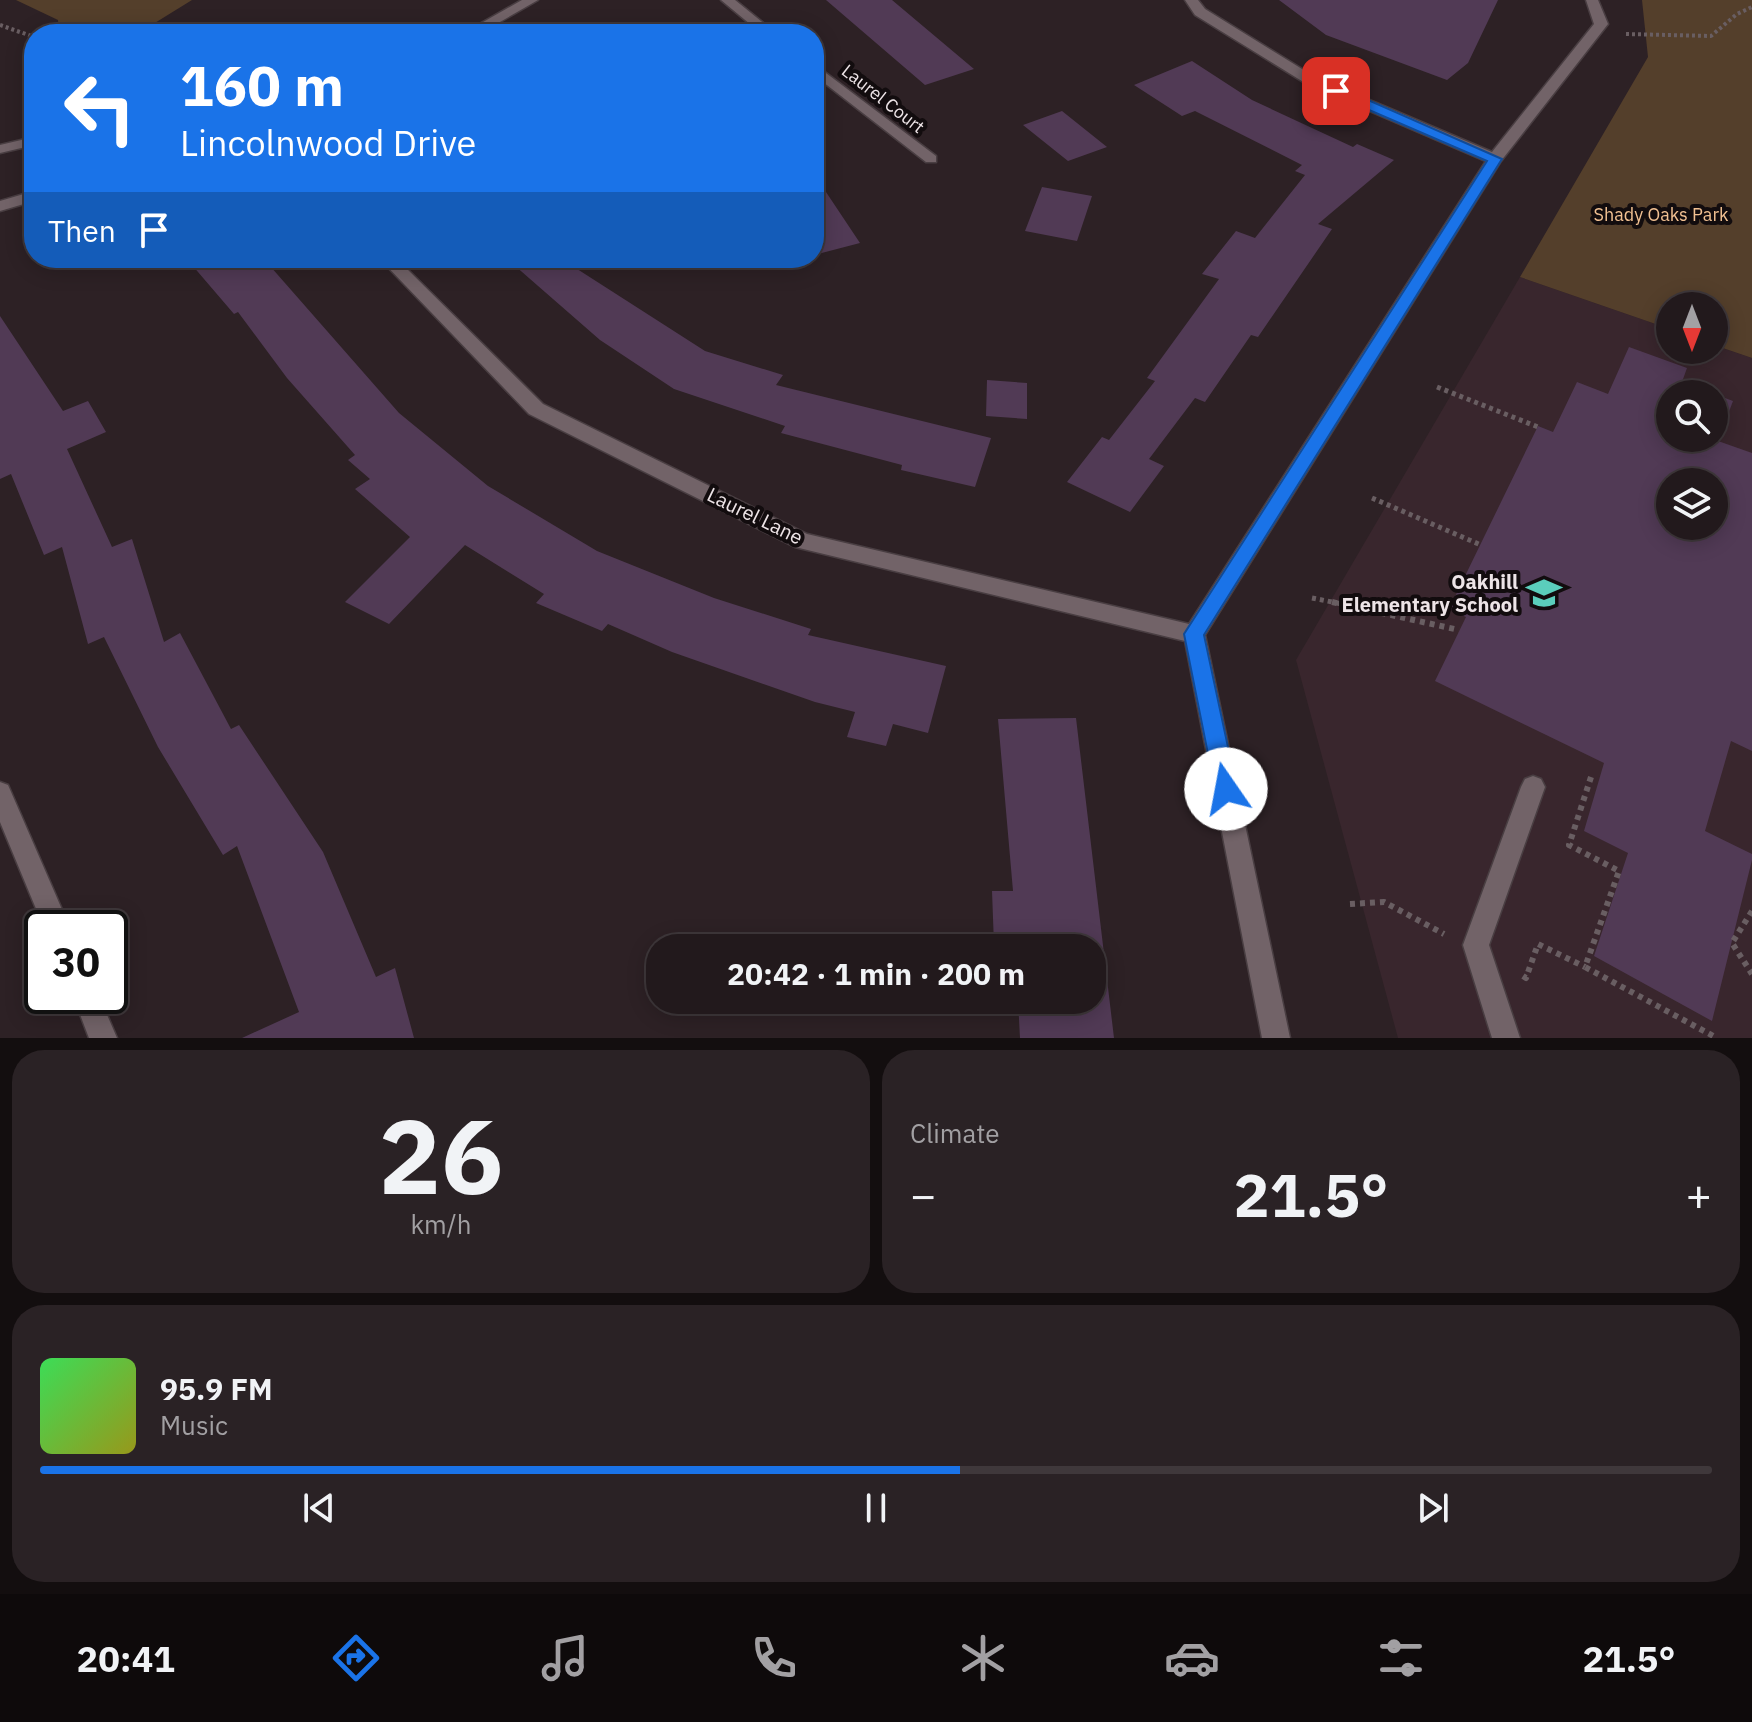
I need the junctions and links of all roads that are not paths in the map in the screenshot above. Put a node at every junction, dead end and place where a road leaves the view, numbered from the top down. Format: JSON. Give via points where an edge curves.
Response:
{"nodes":[{"id":1,"x":532,"y":0,"type":"edge"},
{"id":2,"x":727,"y":0,"type":"edge"},
{"id":3,"x":1191,"y":0,"type":"edge"},
{"id":4,"x":1592,"y":0,"type":"edge"},
{"id":5,"x":488,"y":24,"type":"edge"},
{"id":6,"x":757,"y":24,"type":"edge"},
{"id":7,"x":824,"y":76,"type":"edge"},
{"id":8,"x":24,"y":143,"type":"edge"},
{"id":9,"x":0,"y":149,"type":"edge"},
{"id":10,"x":931,"y":159,"type":"dead end"},
{"id":11,"x":1495,"y":159,"type":"junction"},
{"id":12,"x":24,"y":199,"type":"edge"},
{"id":13,"x":0,"y":206,"type":"edge"},
{"id":14,"x":397,"y":268,"type":"edge"},
{"id":15,"x":1194,"y":634,"type":"junction"},
{"id":16,"x":1533,"y":787,"type":"dead end"},
{"id":17,"x":0,"y":793,"type":"edge"},
{"id":18,"x":49,"y":910,"type":"edge"},
{"id":19,"x":93,"y":1014,"type":"edge"},
{"id":20,"x":103,"y":1038,"type":"edge"},
{"id":21,"x":1276,"y":1038,"type":"edge"},
{"id":22,"x":1506,"y":1038,"type":"edge"}],
"edges":[{"from":1,"to":5,"type":"street"},
{"from":2,"to":6,"type":"street"},
{"from":3,"to":11,"type":"street","via":[[1200,12],[1310,80]]},
{"from":4,"to":11,"type":"street","via":[[1601,24]]},
{"from":7,"to":10,"type":"street","name":"Laurel Court"},
{"from":8,"to":9,"type":"street"},
{"from":11,"to":15,"type":"street"},
{"from":12,"to":13,"type":"street"},
{"from":14,"to":15,"type":"street","name":"Laurel Lane","via":[[536,409],[802,541]]},
{"from":15,"to":21,"type":"street"},
{"from":16,"to":22,"type":"street","via":[[1476,945]]},
{"from":17,"to":18,"type":"street"},
{"from":19,"to":20,"type":"street"}]}
